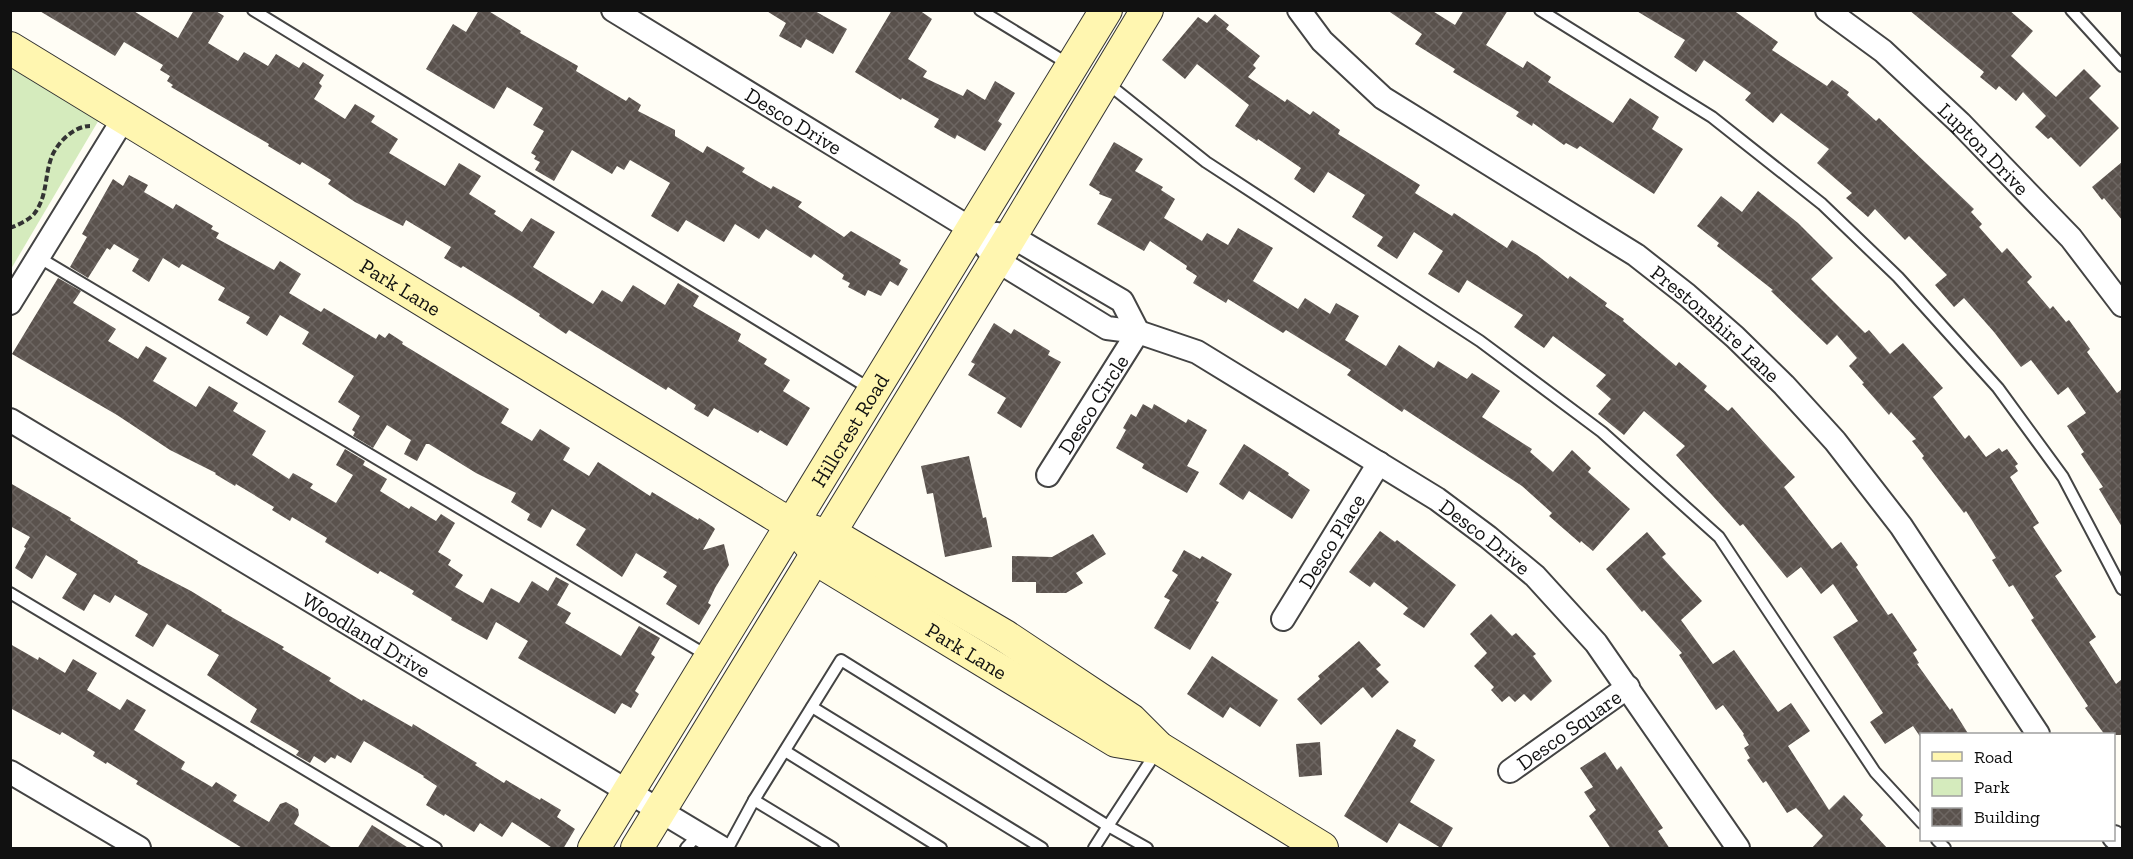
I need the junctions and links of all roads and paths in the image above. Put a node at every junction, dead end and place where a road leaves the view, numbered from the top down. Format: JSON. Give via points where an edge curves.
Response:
{"nodes":[{"id":1,"x":253,"y":10,"type":"edge"},
{"id":2,"x":614,"y":10,"type":"edge"},
{"id":3,"x":980,"y":10,"type":"edge"},
{"id":4,"x":1106,"y":10,"type":"edge"},
{"id":5,"x":1147,"y":10,"type":"edge"},
{"id":6,"x":1299,"y":10,"type":"edge"},
{"id":7,"x":1540,"y":10,"type":"edge"},
{"id":8,"x":1827,"y":10,"type":"edge"},
{"id":9,"x":2071,"y":10,"type":"edge"},
{"id":10,"x":10,"y":48,"type":"edge"},
{"id":11,"x":1072,"y":66,"type":"junction"},
{"id":12,"x":2122,"y":66,"type":"edge"},
{"id":13,"x":1104,"y":81,"type":"junction"},
{"id":14,"x":122,"y":122,"type":"junction"},
{"id":15,"x":10,"y":228,"type":"edge"},
{"id":16,"x":973,"y":230,"type":"junction"},
{"id":17,"x":1004,"y":248,"type":"junction"},
{"id":18,"x":38,"y":257,"type":"junction"},
{"id":19,"x":10,"y":303,"type":"edge"},
{"id":20,"x":2122,"y":305,"type":"edge"},
{"id":21,"x":1138,"y":332,"type":"junction"},
{"id":22,"x":873,"y":390,"type":"junction"},
{"id":23,"x":10,"y":420,"type":"edge"},
{"id":24,"x":1378,"y":463,"type":"junction"},
{"id":25,"x":1048,"y":475,"type":"dead end"},
{"id":26,"x":791,"y":524,"type":"junction"},
{"id":27,"x":822,"y":545,"type":"junction"},
{"id":28,"x":2122,"y":589,"type":"edge"},
{"id":29,"x":10,"y":593,"type":"edge"},
{"id":30,"x":1283,"y":619,"type":"dead end"},
{"id":31,"x":710,"y":657,"type":"junction"},
{"id":32,"x":1628,"y":687,"type":"junction"},
{"id":33,"x":812,"y":707,"type":"junction"},
{"id":34,"x":2037,"y":733,"type":"edge"},
{"id":35,"x":1159,"y":748,"type":"junction"},
{"id":36,"x":784,"y":751,"type":"junction"},
{"id":37,"x":1510,"y":771,"type":"dead end"},
{"id":38,"x":10,"y":772,"type":"edge"},
{"id":39,"x":628,"y":791,"type":"junction"},
{"id":40,"x":754,"y":800,"type":"junction"},
{"id":41,"x":659,"y":810,"type":"junction"},
{"id":42,"x":1920,"y":821,"type":"edge"},
{"id":43,"x":1108,"y":826,"type":"junction"},
{"id":44,"x":692,"y":841,"type":"edge"},
{"id":45,"x":139,"y":849,"type":"edge"},
{"id":46,"x":436,"y":849,"type":"edge"},
{"id":47,"x":594,"y":849,"type":"edge"},
{"id":48,"x":637,"y":849,"type":"edge"},
{"id":49,"x":722,"y":849,"type":"edge"},
{"id":50,"x":728,"y":849,"type":"edge"},
{"id":51,"x":833,"y":849,"type":"edge"},
{"id":52,"x":941,"y":849,"type":"edge"},
{"id":53,"x":1042,"y":849,"type":"edge"},
{"id":54,"x":1094,"y":849,"type":"edge"},
{"id":55,"x":1148,"y":849,"type":"edge"},
{"id":56,"x":1323,"y":849,"type":"edge"},
{"id":57,"x":1738,"y":849,"type":"edge"}],
"edges":[{"from":1,"to":22,"type":"lane"},
{"from":2,"to":16,"type":"street","name":"Desco Drive"},
{"from":3,"to":11,"type":"lane"},
{"from":4,"to":11,"type":"main road","name":"Hillcrest Road"},
{"from":5,"to":13,"type":"main road","name":"Hillcrest Road"},
{"from":6,"to":34,"type":"street","name":"Prestonshire Lane","via":[[1322,41],[1383,98],[1636,255],[1744,345],[1835,441],[1901,526]]},
{"from":7,"to":28,"type":"lane","via":[[1712,117],[1822,204],[1898,277],[1998,388],[2063,477]]},
{"from":8,"to":20,"type":"street","name":"Lupton Drive","via":[[1883,51],[1960,123],[2071,238]]},
{"from":9,"to":12,"type":"lane"},
{"from":10,"to":14,"type":"main road","name":"Park Lane"},
{"from":11,"to":16,"type":"main road","name":"Hillcrest Road"},
{"from":13,"to":17,"type":"main road","name":"Hillcrest Road"},
{"from":13,"to":42,"type":"lane","via":[[1206,162],[1480,341],[1602,432],[1719,537],[1875,772]]},
{"from":14,"to":15,"type":"path","via":[[82,126],[62,141],[52,155],[45,193],[34,215]]},
{"from":14,"to":18,"type":"street"},
{"from":14,"to":26,"type":"main road","name":"Park Lane"},
{"from":16,"to":17,"type":"street","name":"Desco Drive"},
{"from":16,"to":22,"type":"main road","name":"Hillcrest Road"},
{"from":17,"to":21,"type":"street","name":"Desco Drive","via":[[1107,328]]},
{"from":17,"to":21,"type":"street","name":"Desco Drive","via":[[1122,301]]},
{"from":17,"to":27,"type":"main road","name":"Hillcrest Road"},
{"from":18,"to":19,"type":"street"},
{"from":18,"to":31,"type":"lane"},
{"from":21,"to":24,"type":"street","name":"Desco Drive","via":[[1197,352]]},
{"from":21,"to":25,"type":"street","name":"Desco Circle"},
{"from":22,"to":26,"type":"main road","name":"Hillcrest Road"},
{"from":23,"to":39,"type":"street","name":"Woodland Drive"},
{"from":24,"to":30,"type":"street","name":"Desco Place"},
{"from":24,"to":32,"type":"street","name":"Desco Drive","via":[[1437,499],[1535,576],[1596,643]]},
{"from":26,"to":27,"type":"main road","name":"Park Lane"},
{"from":26,"to":31,"type":"main road","name":"Hillcrest Road"},
{"from":27,"to":35,"type":"main road","name":"Park Lane","via":[[854,547],[1005,636],[1131,720]]},
{"from":27,"to":41,"type":"main road","name":"Hillcrest Road"},
{"from":29,"to":46,"type":"lane"},
{"from":31,"to":39,"type":"main road","name":"Hillcrest Road"},
{"from":32,"to":37,"type":"street","name":"Desco Square"},
{"from":32,"to":57,"type":"street","name":"Desco Drive"},
{"from":33,"to":36,"type":"lane"},
{"from":33,"to":43,"type":"lane","via":[[841,660]]},
{"from":33,"to":53,"type":"lane"},
{"from":35,"to":43,"type":"lane"},
{"from":35,"to":56,"type":"main road","name":"Park Lane"},
{"from":36,"to":40,"type":"lane"},
{"from":36,"to":52,"type":"lane"},
{"from":38,"to":45,"type":"street"},
{"from":39,"to":41,"type":"street","name":"Woodland Drive"},
{"from":39,"to":47,"type":"main road","name":"Hillcrest Road"},
{"from":40,"to":50,"type":"lane"},
{"from":40,"to":51,"type":"lane"},
{"from":41,"to":44,"type":"street","name":"Woodland Drive"},
{"from":41,"to":48,"type":"main road","name":"Hillcrest Road"},
{"from":43,"to":54,"type":"lane"},
{"from":43,"to":55,"type":"lane"},
{"from":44,"to":49,"type":"street","name":"Woodland Drive"}]}
